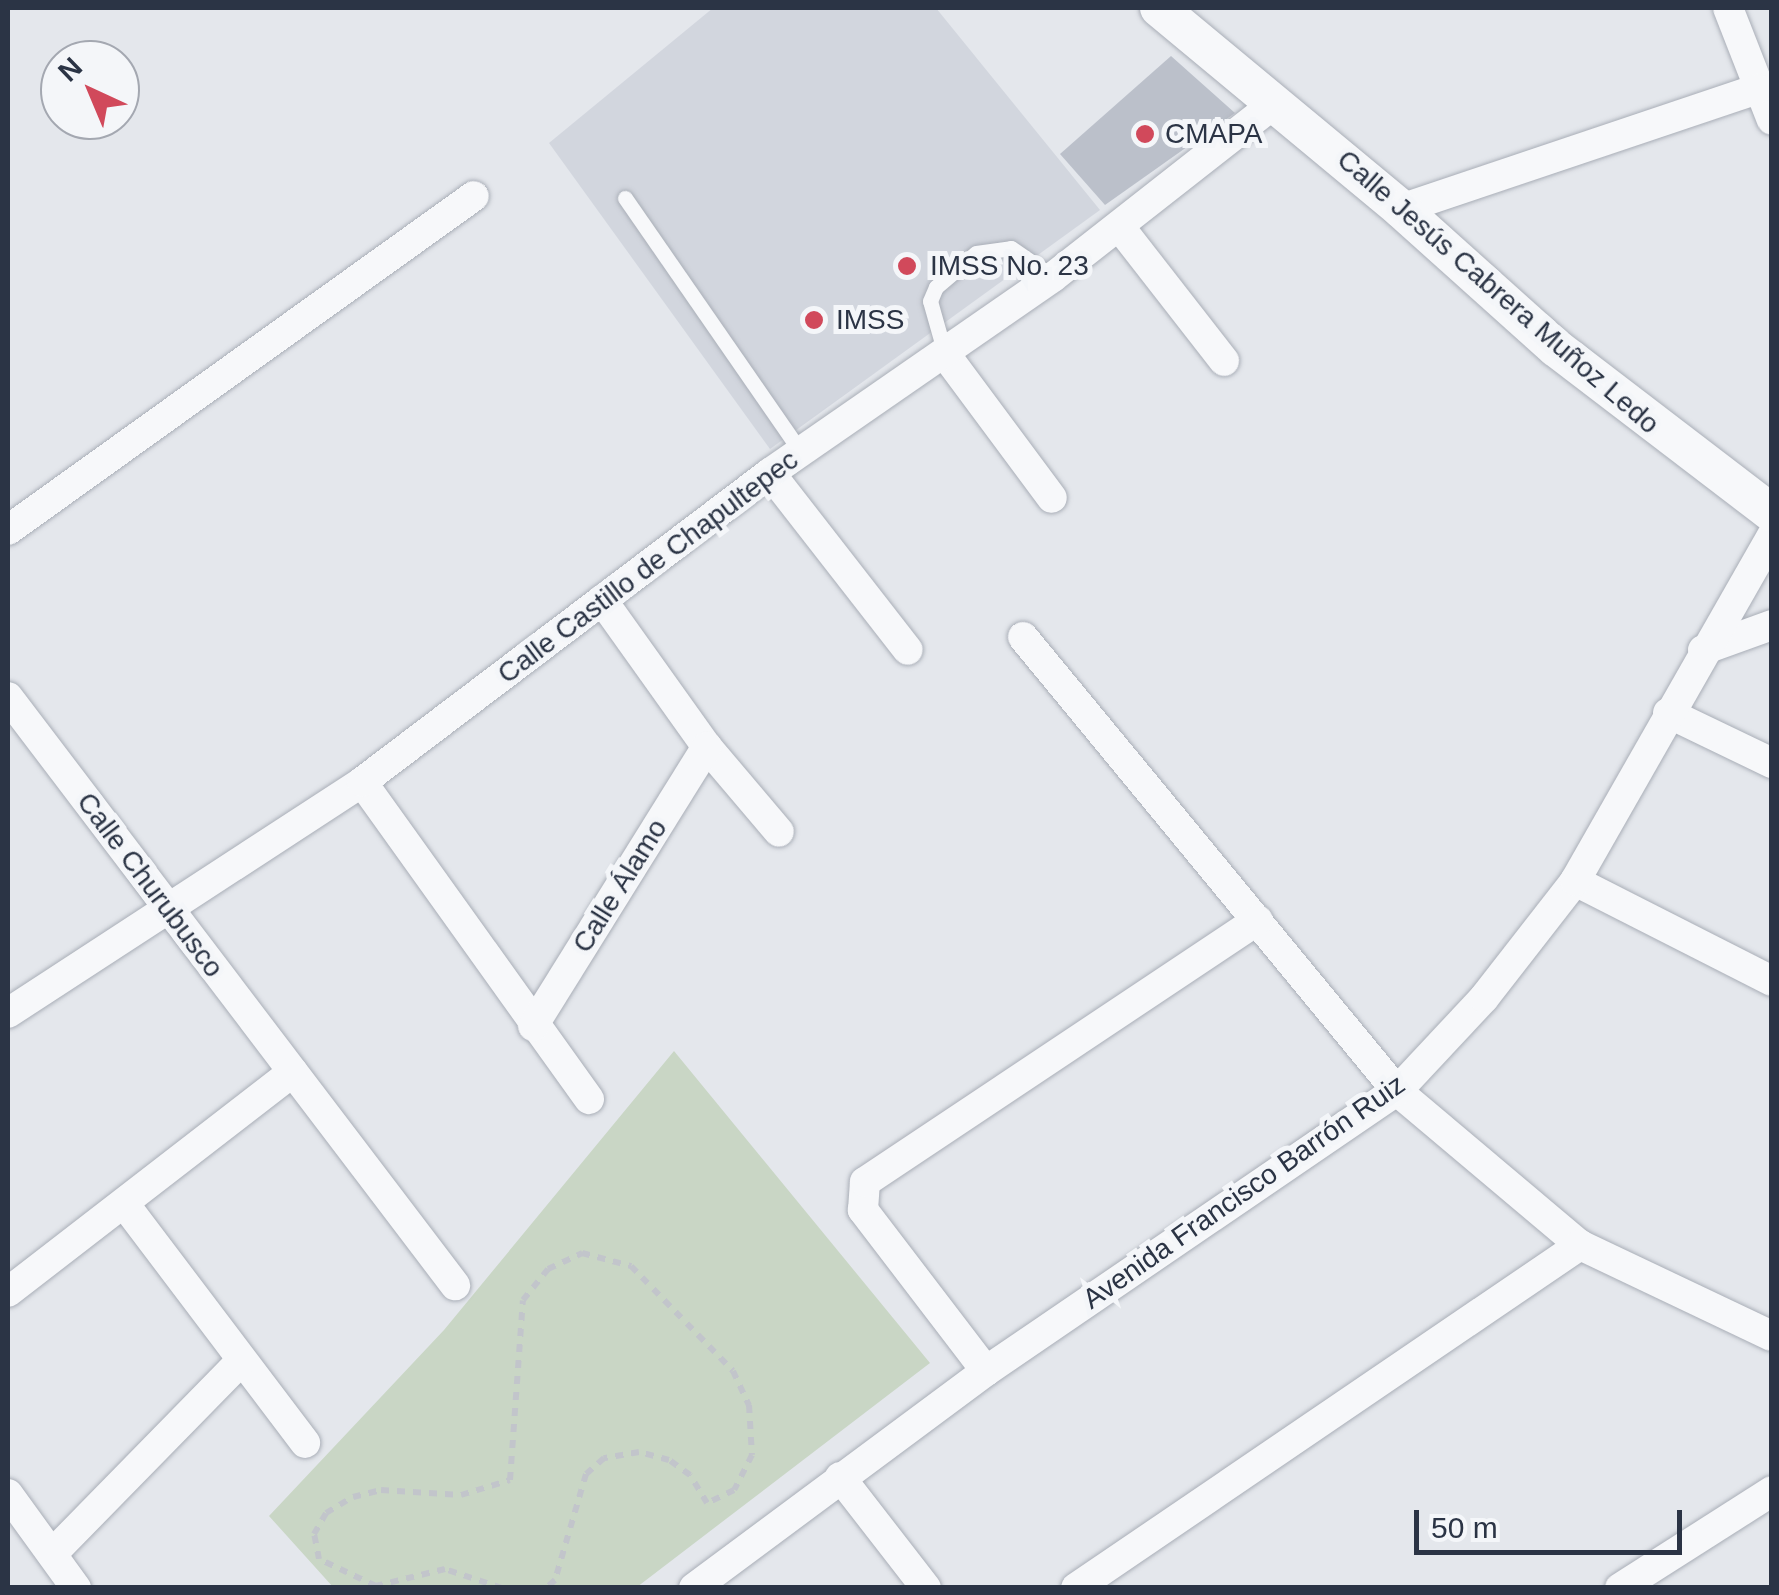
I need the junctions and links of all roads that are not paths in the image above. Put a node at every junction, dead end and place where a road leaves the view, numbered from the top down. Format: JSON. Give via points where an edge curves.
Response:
{"nodes":[{"id":1,"x":1159,"y":8,"type":"edge"},
{"id":2,"x":1728,"y":8,"type":"edge"},
{"id":3,"x":1757,"y":90,"type":"junction"},
{"id":4,"x":1276,"y":102,"type":"junction"},
{"id":5,"x":1772,"y":120,"type":"edge"},
{"id":6,"x":474,"y":196,"type":"dead end"},
{"id":7,"x":625,"y":198,"type":"dead end"},
{"id":8,"x":1401,"y":209,"type":"junction"},
{"id":9,"x":1119,"y":226,"type":"junction"},
{"id":10,"x":1053,"y":277,"type":"junction"},
{"id":11,"x":945,"y":354,"type":"junction"},
{"id":12,"x":1224,"y":362,"type":"dead end"},
{"id":13,"x":801,"y":452,"type":"junction"},
{"id":14,"x":770,"y":472,"type":"junction"},
{"id":15,"x":1052,"y":498,"type":"dead end"},
{"id":16,"x":1772,"y":514,"type":"edge"},
{"id":17,"x":8,"y":530,"type":"edge"},
{"id":18,"x":1772,"y":535,"type":"edge"},
{"id":19,"x":602,"y":600,"type":"junction"},
{"id":20,"x":1772,"y":625,"type":"edge"},
{"id":21,"x":1023,"y":637,"type":"dead end"},
{"id":22,"x":908,"y":650,"type":"dead end"},
{"id":23,"x":1703,"y":650,"type":"junction"},
{"id":24,"x":8,"y":696,"type":"edge"},
{"id":25,"x":1668,"y":712,"type":"junction"},
{"id":26,"x":707,"y":747,"type":"junction"},
{"id":27,"x":1772,"y":764,"type":"edge"},
{"id":28,"x":362,"y":782,"type":"junction"},
{"id":29,"x":779,"y":832,"type":"dead end"},
{"id":30,"x":1575,"y":881,"type":"junction"},
{"id":31,"x":166,"y":905,"type":"junction"},
{"id":32,"x":1258,"y":920,"type":"junction"},
{"id":33,"x":1772,"y":981,"type":"edge"},
{"id":34,"x":8,"y":1013,"type":"edge"},
{"id":35,"x":533,"y":1026,"type":"junction"},
{"id":36,"x":294,"y":1072,"type":"junction"},
{"id":37,"x":1397,"y":1091,"type":"junction"},
{"id":38,"x":590,"y":1099,"type":"dead end"},
{"id":39,"x":126,"y":1206,"type":"junction"},
{"id":40,"x":1580,"y":1245,"type":"junction"},
{"id":41,"x":455,"y":1285,"type":"dead end"},
{"id":42,"x":8,"y":1292,"type":"edge"},
{"id":43,"x":1772,"y":1336,"type":"edge"},
{"id":44,"x":241,"y":1360,"type":"junction"},
{"id":45,"x":986,"y":1371,"type":"junction"},
{"id":46,"x":305,"y":1443,"type":"dead end"},
{"id":47,"x":840,"y":1477,"type":"junction"},
{"id":48,"x":1772,"y":1490,"type":"edge"},
{"id":49,"x":8,"y":1494,"type":"edge"},
{"id":50,"x":53,"y":1553,"type":"junction"},
{"id":51,"x":76,"y":1588,"type":"edge"},
{"id":52,"x":694,"y":1588,"type":"edge"},
{"id":53,"x":926,"y":1588,"type":"edge"},
{"id":54,"x":1076,"y":1588,"type":"edge"},
{"id":55,"x":1620,"y":1588,"type":"edge"}],
"edges":[{"from":1,"to":4,"type":"street","name":"Calle Jesús Cabrera Muñoz Ledo"},
{"from":2,"to":3,"type":"street"},
{"from":3,"to":5,"type":"street"},
{"from":3,"to":8,"type":"street"},
{"from":4,"to":8,"type":"street","name":"Calle Jesús Cabrera Muñoz Ledo"},
{"from":4,"to":9,"type":"street","name":"Calle Castillo de Chapultepec"},
{"from":6,"to":17,"type":"street"},
{"from":7,"to":13,"type":"lane"},
{"from":8,"to":16,"type":"street","name":"Calle Jesús Cabrera Muñoz Ledo","via":[[1570,360]]},
{"from":9,"to":10,"type":"street","name":"Calle Castillo de Chapultepec"},
{"from":9,"to":12,"type":"street"},
{"from":10,"to":11,"type":"street","name":"Calle Castillo de Chapultepec"},
{"from":10,"to":11,"type":"lane","via":[[1011,248],[976,253],[936,286],[930,301]]},
{"from":11,"to":13,"type":"street","name":"Calle Castillo de Chapultepec"},
{"from":11,"to":15,"type":"street"},
{"from":13,"to":14,"type":"street","name":"Calle Castillo de Chapultepec"},
{"from":14,"to":19,"type":"street","name":"Calle Castillo de Chapultepec"},
{"from":14,"to":22,"type":"street"},
{"from":18,"to":23,"type":"street","name":"Avenida Francisco Barrón Ruiz"},
{"from":19,"to":26,"type":"street"},
{"from":19,"to":28,"type":"street","name":"Calle Castillo de Chapultepec"},
{"from":20,"to":23,"type":"street"},
{"from":21,"to":32,"type":"street"},
{"from":23,"to":25,"type":"street","name":"Avenida Francisco Barrón Ruiz"},
{"from":24,"to":31,"type":"street","name":"Calle Churubusco"},
{"from":25,"to":27,"type":"street"},
{"from":25,"to":30,"type":"street","name":"Avenida Francisco Barrón Ruiz"},
{"from":26,"to":29,"type":"street"},
{"from":26,"to":35,"type":"street","name":"Calle Álamo"},
{"from":28,"to":31,"type":"street","name":"Calle Castillo de Chapultepec"},
{"from":28,"to":35,"type":"street"},
{"from":30,"to":33,"type":"street"},
{"from":30,"to":37,"type":"street","name":"Avenida Francisco Barrón Ruiz","via":[[1484,998]]},
{"from":31,"to":34,"type":"street","name":"Calle Castillo de Chapultepec"},
{"from":31,"to":36,"type":"street","name":"Calle Churubusco"},
{"from":32,"to":37,"type":"street"},
{"from":32,"to":45,"type":"street","via":[[865,1182],[863,1210]]},
{"from":35,"to":38,"type":"street"},
{"from":36,"to":39,"type":"street"},
{"from":36,"to":41,"type":"street","name":"Calle Churubusco"},
{"from":37,"to":40,"type":"street"},
{"from":37,"to":45,"type":"street","name":"Avenida Francisco Barrón Ruiz"},
{"from":39,"to":42,"type":"street"},
{"from":39,"to":44,"type":"street"},
{"from":40,"to":43,"type":"street"},
{"from":40,"to":54,"type":"street"},
{"from":44,"to":46,"type":"street"},
{"from":44,"to":50,"type":"street"},
{"from":45,"to":47,"type":"street","name":"Avenida Francisco Barrón Ruiz"},
{"from":47,"to":52,"type":"street","name":"Avenida Francisco Barrón Ruiz"},
{"from":47,"to":53,"type":"street"},
{"from":48,"to":55,"type":"street"},
{"from":49,"to":50,"type":"street"},
{"from":50,"to":51,"type":"street"}]}
